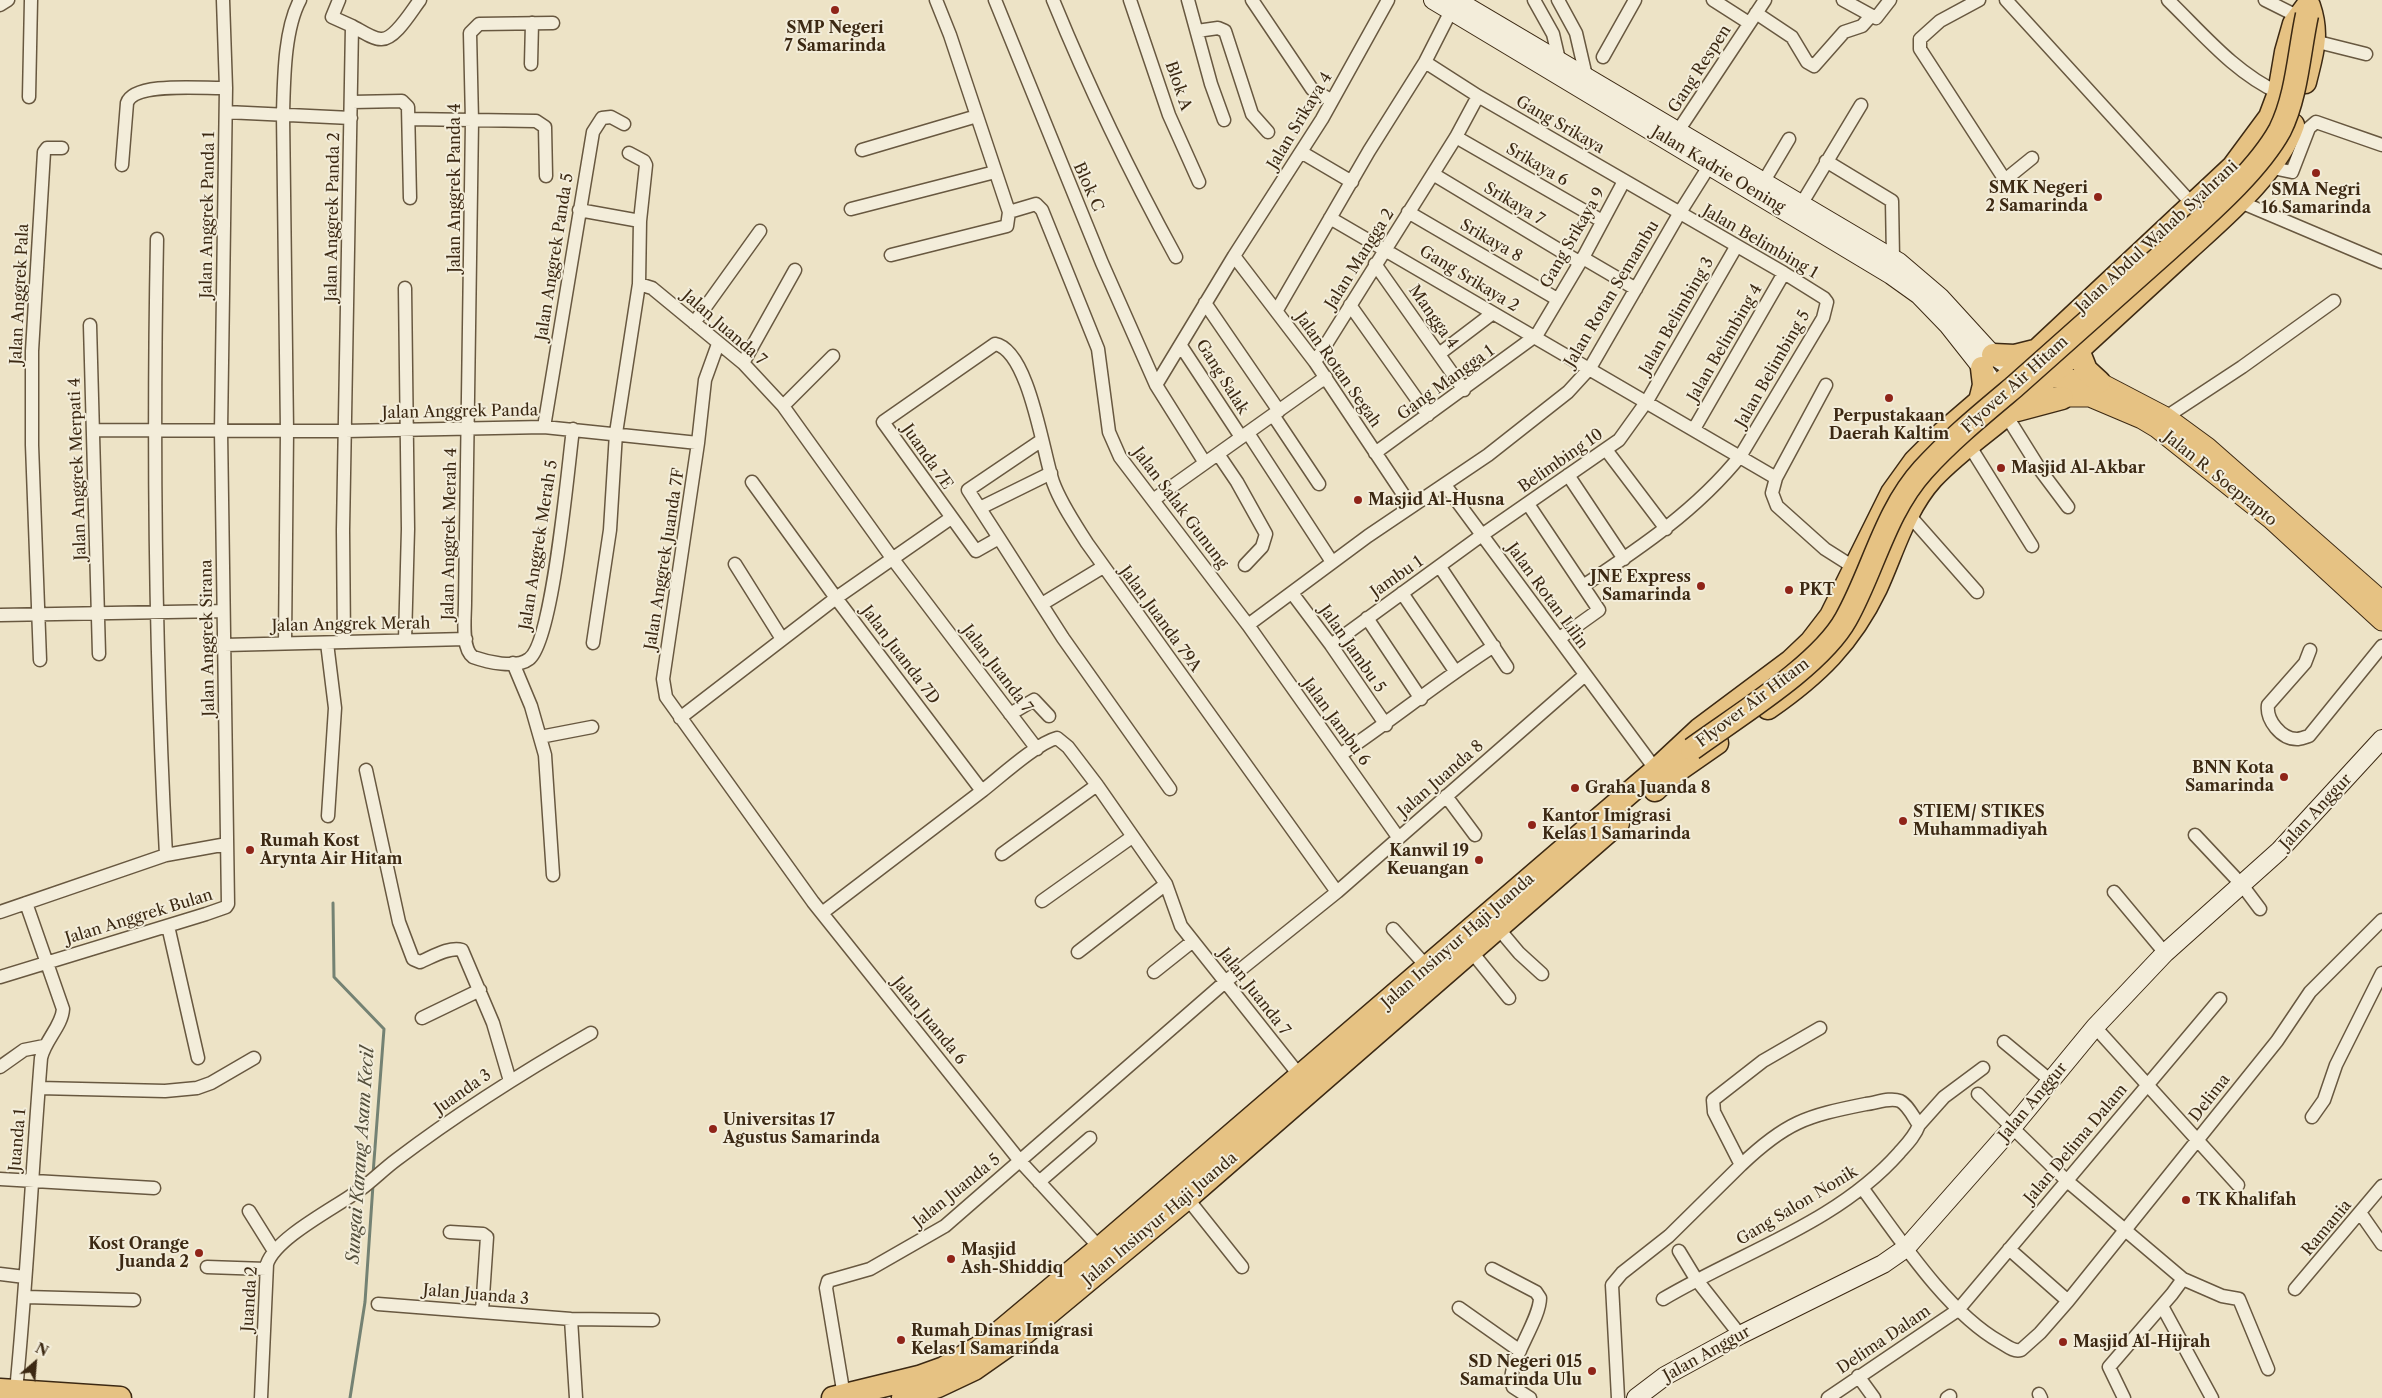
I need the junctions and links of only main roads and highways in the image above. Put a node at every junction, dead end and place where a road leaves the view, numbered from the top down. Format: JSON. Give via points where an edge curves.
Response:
{"nodes":[{"id":1,"x":1433,"y":0,"type":"edge"},
{"id":2,"x":1454,"y":4,"type":"edge"},
{"id":3,"x":2306,"y":9,"type":"edge"},
{"id":4,"x":1713,"y":160,"type":"junction"},
{"id":5,"x":2142,"y":254,"type":"junction"},
{"id":6,"x":2160,"y":274,"type":"junction"},
{"id":7,"x":2078,"y":350,"type":"junction"},
{"id":8,"x":2035,"y":351,"type":"junction"},
{"id":9,"x":1987,"y":362,"type":"junction"},
{"id":10,"x":2015,"y":371,"type":"junction"},
{"id":11,"x":2046,"y":378,"type":"junction"},
{"id":12,"x":2099,"y":382,"type":"junction"},
{"id":13,"x":1998,"y":386,"type":"junction"},
{"id":14,"x":2029,"y":395,"type":"junction"},
{"id":15,"x":2062,"y":398,"type":"junction"},
{"id":16,"x":1980,"y":401,"type":"junction"},
{"id":17,"x":2007,"y":414,"type":"junction"},
{"id":18,"x":2382,"y":601,"type":"edge"},
{"id":19,"x":2382,"y":621,"type":"edge"},
{"id":20,"x":2382,"y":739,"type":"edge"},
{"id":21,"x":1664,"y":769,"type":"junction"},
{"id":22,"x":1471,"y":944,"type":"junction"},
{"id":23,"x":8,"y":1390,"type":"edge"},
{"id":24,"x":838,"y":1397,"type":"edge"},
{"id":25,"x":120,"y":1398,"type":"edge"},
{"id":26,"x":903,"y":1398,"type":"edge"},
{"id":27,"x":1636,"y":1398,"type":"edge"}],
"edges":[{"from":1,"to":2,"type":"main road","name":"Jalan Kadrie Oening"},
{"from":2,"to":4,"type":"main road","name":"Jalan Kadrie Oening","via":[[1564,78]]},
{"from":2,"to":4,"type":"main road","name":"Jalan Kadrie Oening","via":[[1560,60],[1678,131]]},
{"from":3,"to":5,"type":"highway","name":"Jalan Abdul Wahab Syahrani","via":[[2286,52],[2279,94],[2270,117],[2233,167]]},
{"from":3,"to":6,"type":"highway","name":"Jalan Abdul Wahab Syahrani","via":[[2315,24],[2314,42],[2302,99],[2290,135],[2268,167],[2238,201]]},
{"from":3,"to":21,"type":"highway","name":"Flyover Air Hitam","bridge":true,"via":[[2296,74],[2280,129],[2247,172],[2204,217],[1922,471],[1897,507],[1859,594],[1836,634],[1797,672]]},
{"from":4,"to":9,"type":"main road","name":"Jalan Kadrie Oening","via":[[1919,296]]},
{"from":4,"to":9,"type":"main road","name":"Jalan Kadrie Oening","via":[[1764,181],[1893,258],[1940,297]]},
{"from":5,"to":6,"type":"highway"},
{"from":5,"to":8,"type":"highway","name":"Jalan Abdul Wahab Syahrani"},
{"from":6,"to":7,"type":"highway","name":"Jalan Abdul Wahab Syahrani"},
{"from":7,"to":11,"type":"highway","name":"Jalan Abdul Wahab Syahrani"},
{"from":7,"to":12,"type":"highway","via":[[2086,370]]},
{"from":8,"to":9,"type":"highway"},
{"from":8,"to":10,"type":"highway","name":"Jalan Abdul Wahab Syahrani"},
{"from":9,"to":10,"type":"main road"},
{"from":9,"to":13,"type":"main road"},
{"from":9,"to":16,"type":"highway"},
{"from":10,"to":11,"type":"main road","name":"Jalan R. Soeprapto"},
{"from":10,"to":13,"type":"highway","name":"Jalan Abdul Wahab Syahrani"},
{"from":11,"to":12,"type":"main road","name":"Jalan R. Soeprapto"},
{"from":11,"to":14,"type":"highway","name":"Jalan Abdul Wahab Syahrani"},
{"from":12,"to":18,"type":"main road","name":"Jalan R. Soeprapto","via":[[2166,417],[2207,447]]},
{"from":13,"to":14,"type":"main road","name":"Jalan R. Soeprapto"},
{"from":13,"to":16,"type":"highway","name":"Jalan Insinyur Haji Juanda"},
{"from":14,"to":15,"type":"main road","name":"Jalan R. Soeprapto"},
{"from":14,"to":17,"type":"highway","name":"Jalan Insinyur Haji Juanda"},
{"from":15,"to":17,"type":"highway"},
{"from":15,"to":19,"type":"main road","name":"Jalan R. Soeprapto","via":[[2090,397],[2157,428],[2271,520]]},
{"from":16,"to":21,"type":"highway","name":"Jalan Insinyur Haji Juanda","via":[[1943,433],[1898,485],[1832,616],[1811,642],[1762,684],[1700,729]]},
{"from":17,"to":21,"type":"highway","name":"Jalan Insinyur Haji Juanda","via":[[1932,479],[1908,514],[1868,604],[1835,653],[1784,697]]},
{"from":20,"to":27,"type":"main road","name":"Jalan Anggur","via":[[2279,851],[2166,953],[2095,1027],[1906,1248],[1883,1264],[1665,1376]]},
{"from":21,"to":22,"type":"highway","name":"Jalan Insinyur Haji Juanda"},
{"from":21,"to":22,"type":"highway","name":"Jalan Insinyur Haji Juanda","via":[[1498,928]]},
{"from":22,"to":24,"type":"highway","name":"Jalan Insinyur Haji Juanda","via":[[1427,967],[988,1342],[919,1377]]},
{"from":22,"to":26,"type":"highway","name":"Jalan Insinyur Haji Juanda","via":[[1187,1198],[994,1356],[955,1379]]},
{"from":23,"to":25,"type":"highway"}]}
